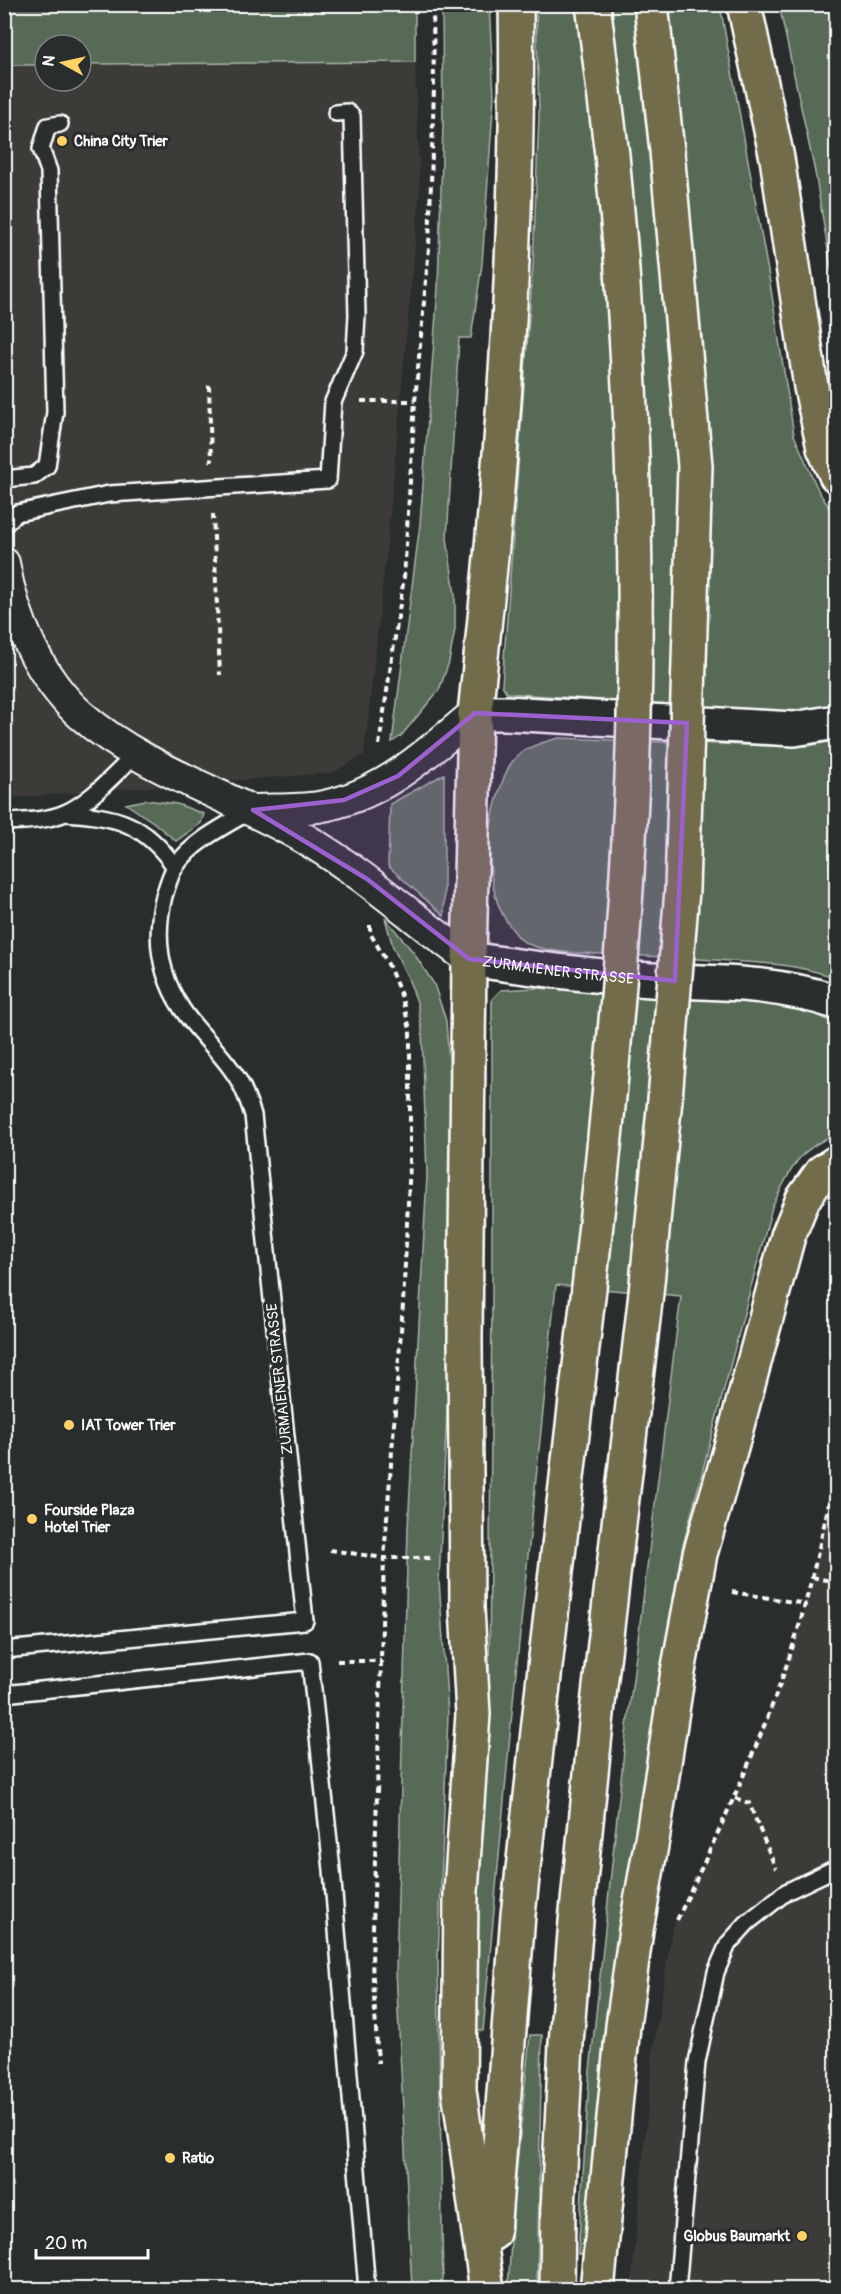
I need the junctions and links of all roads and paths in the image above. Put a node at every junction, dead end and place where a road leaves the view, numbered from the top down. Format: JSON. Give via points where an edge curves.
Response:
{"nodes":[{"id":1,"x":433,"y":4,"type":"edge"},
{"id":2,"x":516,"y":4,"type":"edge"},
{"id":3,"x":593,"y":4,"type":"edge"},
{"id":4,"x":651,"y":4,"type":"edge"},
{"id":5,"x":744,"y":4,"type":"edge"},
{"id":6,"x":336,"y":113,"type":"dead end"},
{"id":7,"x":60,"y":124,"type":"dead end"},
{"id":8,"x":209,"y":385,"type":"dead end"},
{"id":9,"x":415,"y":401,"type":"junction"},
{"id":10,"x":333,"y":402,"type":"junction"},
{"id":11,"x":837,"y":475,"type":"edge"},
{"id":12,"x":4,"y":479,"type":"edge"},
{"id":13,"x":212,"y":488,"type":"junction"},
{"id":14,"x":4,"y":525,"type":"edge"},
{"id":15,"x":4,"y":563,"type":"edge"},
{"id":16,"x":220,"y":675,"type":"dead end"},
{"id":17,"x":475,"y":713,"type":"junction"},
{"id":18,"x":837,"y":722,"type":"edge"},
{"id":19,"x":137,"y":753,"type":"junction"},
{"id":20,"x":371,"y":789,"type":"junction"},
{"id":21,"x":253,"y":810,"type":"junction"},
{"id":22,"x":64,"y":813,"type":"junction"},
{"id":23,"x":4,"y":822,"type":"edge"},
{"id":24,"x":175,"y":867,"type":"junction"},
{"id":25,"x":366,"y":879,"type":"junction"},
{"id":26,"x":469,"y":959,"type":"junction"},
{"id":27,"x":837,"y":1002,"type":"edge"},
{"id":28,"x":837,"y":1163,"type":"edge"},
{"id":29,"x":837,"y":1471,"type":"edge"},
{"id":30,"x":330,"y":1550,"type":"dead end"},
{"id":31,"x":384,"y":1557,"type":"junction"},
{"id":32,"x":434,"y":1558,"type":"dead end"},
{"id":33,"x":812,"y":1577,"type":"junction"},
{"id":34,"x":837,"y":1582,"type":"edge"},
{"id":35,"x":732,"y":1592,"type":"dead end"},
{"id":36,"x":806,"y":1604,"type":"junction"},
{"id":37,"x":4,"y":1650,"type":"edge"},
{"id":38,"x":310,"y":1661,"type":"junction"},
{"id":39,"x":381,"y":1661,"type":"junction"},
{"id":40,"x":4,"y":1694,"type":"edge"},
{"id":41,"x":735,"y":1798,"type":"junction"},
{"id":42,"x":837,"y":1868,"type":"edge"},
{"id":43,"x":786,"y":1892,"type":"junction"},
{"id":44,"x":672,"y":1929,"type":"dead end"},
{"id":45,"x":378,"y":2066,"type":"dead end"},
{"id":46,"x":367,"y":2289,"type":"edge"},
{"id":47,"x":488,"y":2289,"type":"edge"},
{"id":48,"x":557,"y":2289,"type":"edge"},
{"id":49,"x":597,"y":2289,"type":"edge"},
{"id":50,"x":677,"y":2289,"type":"edge"}],
"edges":[{"from":1,"to":9,"type":"path","via":[[429,247]]},
{"from":2,"to":17,"type":"main road","via":[[509,343]]},
{"from":3,"to":47,"type":"main road","bridge":true,"via":[[612,155],[627,348],[634,541],[634,717],[610,1099],[518,1915]]},
{"from":4,"to":48,"type":"main road","bridge":true,"via":[[695,466],[682,890],[646,1293],[577,1910],[566,2043]]},
{"from":5,"to":11,"type":"main road","via":[[777,159],[811,387],[824,448]]},
{"from":6,"to":10,"type":"lane","via":[[347,112],[352,116],[357,315],[355,351]]},
{"from":7,"to":12,"type":"lane","via":[[48,126],[41,149],[49,171],[55,412],[47,466],[34,476]]},
{"from":8,"to":13,"type":"path"},
{"from":9,"to":10,"type":"path"},
{"from":9,"to":20,"type":"path","via":[[404,577]]},
{"from":10,"to":13,"type":"lane","via":[[328,480]]},
{"from":13,"to":14,"type":"lane","via":[[109,494],[17,513]]},
{"from":13,"to":16,"type":"path"},
{"from":15,"to":19,"type":"street","name":"ZURMAIENER STRASSE","via":[[26,634],[61,694],[80,714]]},
{"from":17,"to":18,"type":"main road","via":[[794,729]]},
{"from":17,"to":20,"type":"street","name":"ZURMAIENER STRASSE","via":[[398,776]]},
{"from":17,"to":26,"type":"main road"},
{"from":19,"to":21,"type":"street","name":"ZURMAIENER STRASSE"},
{"from":19,"to":22,"type":"lane","via":[[80,804]]},
{"from":20,"to":21,"type":"street","name":"ZURMAIENER STRASSE","via":[[317,807]]},
{"from":21,"to":24,"type":"lane","name":"ZURMAIENER STRASSE","via":[[202,841]]},
{"from":21,"to":25,"type":"street","name":"ZURMAIENER STRASSE"},
{"from":22,"to":23,"type":"lane","via":[[38,820]]},
{"from":22,"to":24,"type":"lane","via":[[117,820],[137,829],[154,840]]},
{"from":24,"to":37,"type":"lane","name":"ZURMAIENER STRASSE","via":[[159,920],[160,959],[166,980],[183,1010],[239,1081],[253,1114],[304,1621]]},
{"from":25,"to":26,"type":"street","name":"ZURMAIENER STRASSE"},
{"from":25,"to":31,"type":"path","via":[[370,933],[401,994],[410,1029],[404,1304]]},
{"from":26,"to":27,"type":"main road","name":"ZURMAIENER STRASSE","via":[[638,979],[766,985]]},
{"from":26,"to":47,"type":"main road","via":[[467,1608],[473,1714],[461,1892],[459,2090]]},
{"from":28,"to":49,"type":"main road","via":[[822,1172],[803,1199],[788,1236],[700,1554],[636,1930]]},
{"from":29,"to":33,"type":"path"},
{"from":30,"to":31,"type":"path"},
{"from":31,"to":32,"type":"path"},
{"from":31,"to":39,"type":"path"},
{"from":33,"to":34,"type":"path"},
{"from":33,"to":36,"type":"path"},
{"from":35,"to":36,"type":"path"},
{"from":36,"to":41,"type":"path"},
{"from":38,"to":39,"type":"path"},
{"from":38,"to":40,"type":"lane"},
{"from":38,"to":46,"type":"lane","via":[[332,1870]]},
{"from":39,"to":45,"type":"path","via":[[372,1962]]},
{"from":41,"to":43,"type":"path","via":[[749,1803]]},
{"from":41,"to":44,"type":"path"},
{"from":42,"to":43,"type":"lane"},
{"from":43,"to":50,"type":"lane","via":[[728,1944],[716,1972],[697,2062]]}]}
